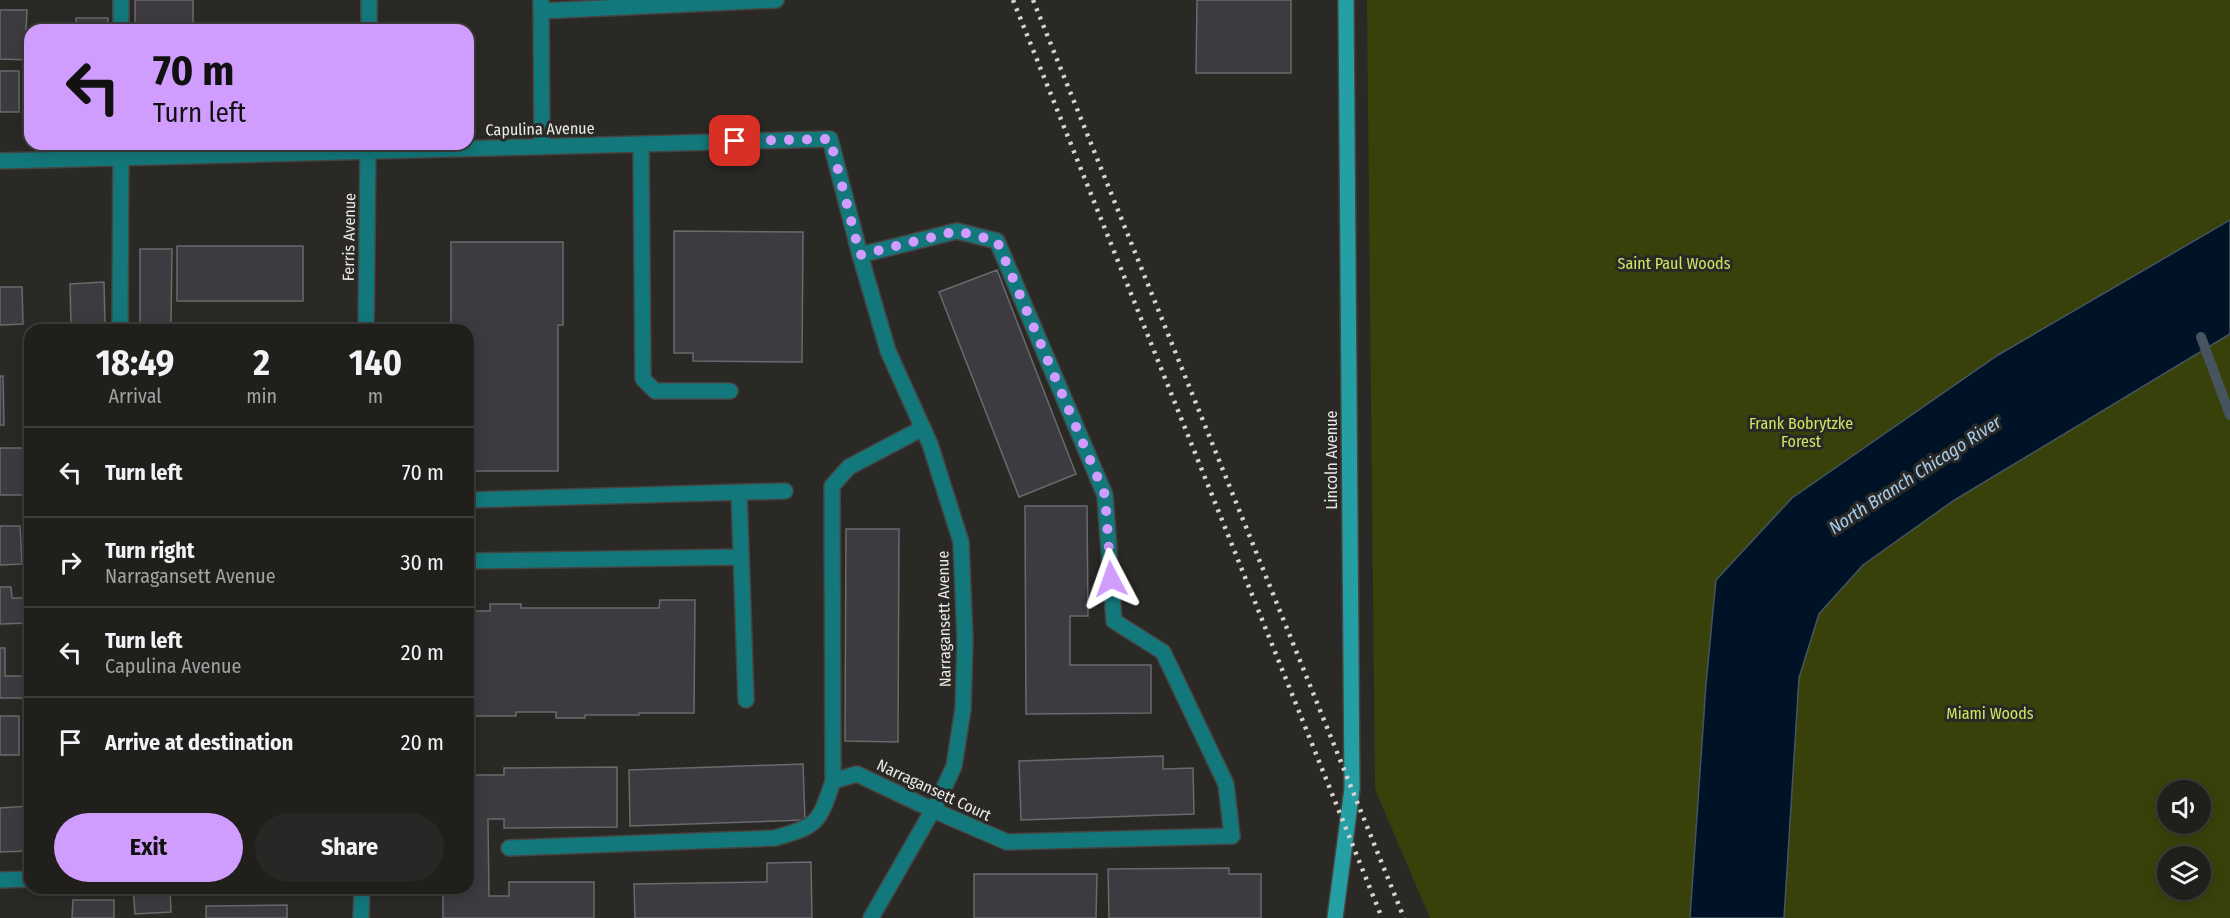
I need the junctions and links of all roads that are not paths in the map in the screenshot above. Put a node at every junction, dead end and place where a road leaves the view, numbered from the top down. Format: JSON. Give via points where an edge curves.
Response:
{"nodes":[{"id":1,"x":121,"y":0,"type":"edge"},
{"id":2,"x":369,"y":0,"type":"edge"},
{"id":3,"x":776,"y":0,"type":"edge"},
{"id":4,"x":1346,"y":0,"type":"edge"},
{"id":5,"x":541,"y":5,"type":"edge"},
{"id":6,"x":121,"y":24,"type":"edge"},
{"id":7,"x":369,"y":24,"type":"edge"},
{"id":8,"x":830,"y":139,"type":"joint"},
{"id":9,"x":640,"y":144,"type":"junction"},
{"id":10,"x":474,"y":147,"type":"edge"},
{"id":11,"x":542,"y":147,"type":"junction"},
{"id":12,"x":121,"y":150,"type":"edge"},
{"id":13,"x":368,"y":150,"type":"edge"},
{"id":14,"x":0,"y":161,"type":"edge"},
{"id":15,"x":860,"y":255,"type":"junction"},
{"id":16,"x":120,"y":324,"type":"edge"},
{"id":17,"x":366,"y":324,"type":"edge"},
{"id":18,"x":730,"y":391,"type":"dead end"},
{"id":19,"x":924,"y":428,"type":"junction"},
{"id":20,"x":785,"y":491,"type":"dead end"},
{"id":21,"x":739,"y":492,"type":"junction"},
{"id":22,"x":474,"y":500,"type":"edge"},
{"id":23,"x":741,"y":557,"type":"junction"},
{"id":24,"x":474,"y":561,"type":"edge"},
{"id":25,"x":746,"y":700,"type":"dead end"},
{"id":26,"x":833,"y":781,"type":"junction"},
{"id":27,"x":933,"y":810,"type":"junction"},
{"id":28,"x":509,"y":848,"type":"dead end"},
{"id":29,"x":24,"y":879,"type":"edge"},
{"id":30,"x":0,"y":880,"type":"edge"},
{"id":31,"x":362,"y":894,"type":"edge"},
{"id":32,"x":362,"y":918,"type":"edge"},
{"id":33,"x":871,"y":918,"type":"edge"},
{"id":34,"x":1335,"y":918,"type":"edge"}],
"edges":[{"from":1,"to":6,"type":"street"},
{"from":2,"to":7,"type":"street"},
{"from":3,"to":5,"type":"street"},
{"from":4,"to":34,"type":"main road","name":"Lincoln Avenue","via":[[1352,789]]},
{"from":5,"to":11,"type":"street"},
{"from":8,"to":9,"type":"street","name":"Capulina Avenue"},
{"from":8,"to":15,"type":"street","name":"Narragansett Avenue"},
{"from":9,"to":11,"type":"street","name":"Capulina Avenue"},
{"from":9,"to":18,"type":"street","via":[[644,379],[655,391]]},
{"from":10,"to":11,"type":"street","name":"Capulina Avenue"},
{"from":12,"to":14,"type":"street","name":"Capulina Avenue"},
{"from":12,"to":16,"type":"street"},
{"from":13,"to":17,"type":"street","name":"Ferris Avenue"},
{"from":15,"to":19,"type":"street","name":"Narragansett Avenue","via":[[888,351]]},
{"from":15,"to":27,"type":"street","name":"Narragansett Court","via":[[957,231],[997,241],[1105,495],[1114,621],[1163,652],[1226,784],[1232,836],[1007,842]]},
{"from":19,"to":26,"type":"street","via":[[849,467],[832,486]]},
{"from":19,"to":27,"type":"street","name":"Narragansett Avenue","via":[[961,542],[965,639],[963,709],[954,766]]},
{"from":20,"to":21,"type":"street"},
{"from":21,"to":22,"type":"street"},
{"from":21,"to":23,"type":"street"},
{"from":23,"to":24,"type":"street"},
{"from":23,"to":25,"type":"street"},
{"from":26,"to":27,"type":"street","name":"Narragansett Court","via":[[857,774]]},
{"from":26,"to":28,"type":"street","via":[[821,816],[802,831],[775,838]]},
{"from":27,"to":33,"type":"street","name":"Narragansett Avenue"},
{"from":29,"to":30,"type":"street"},
{"from":31,"to":32,"type":"street"}]}
